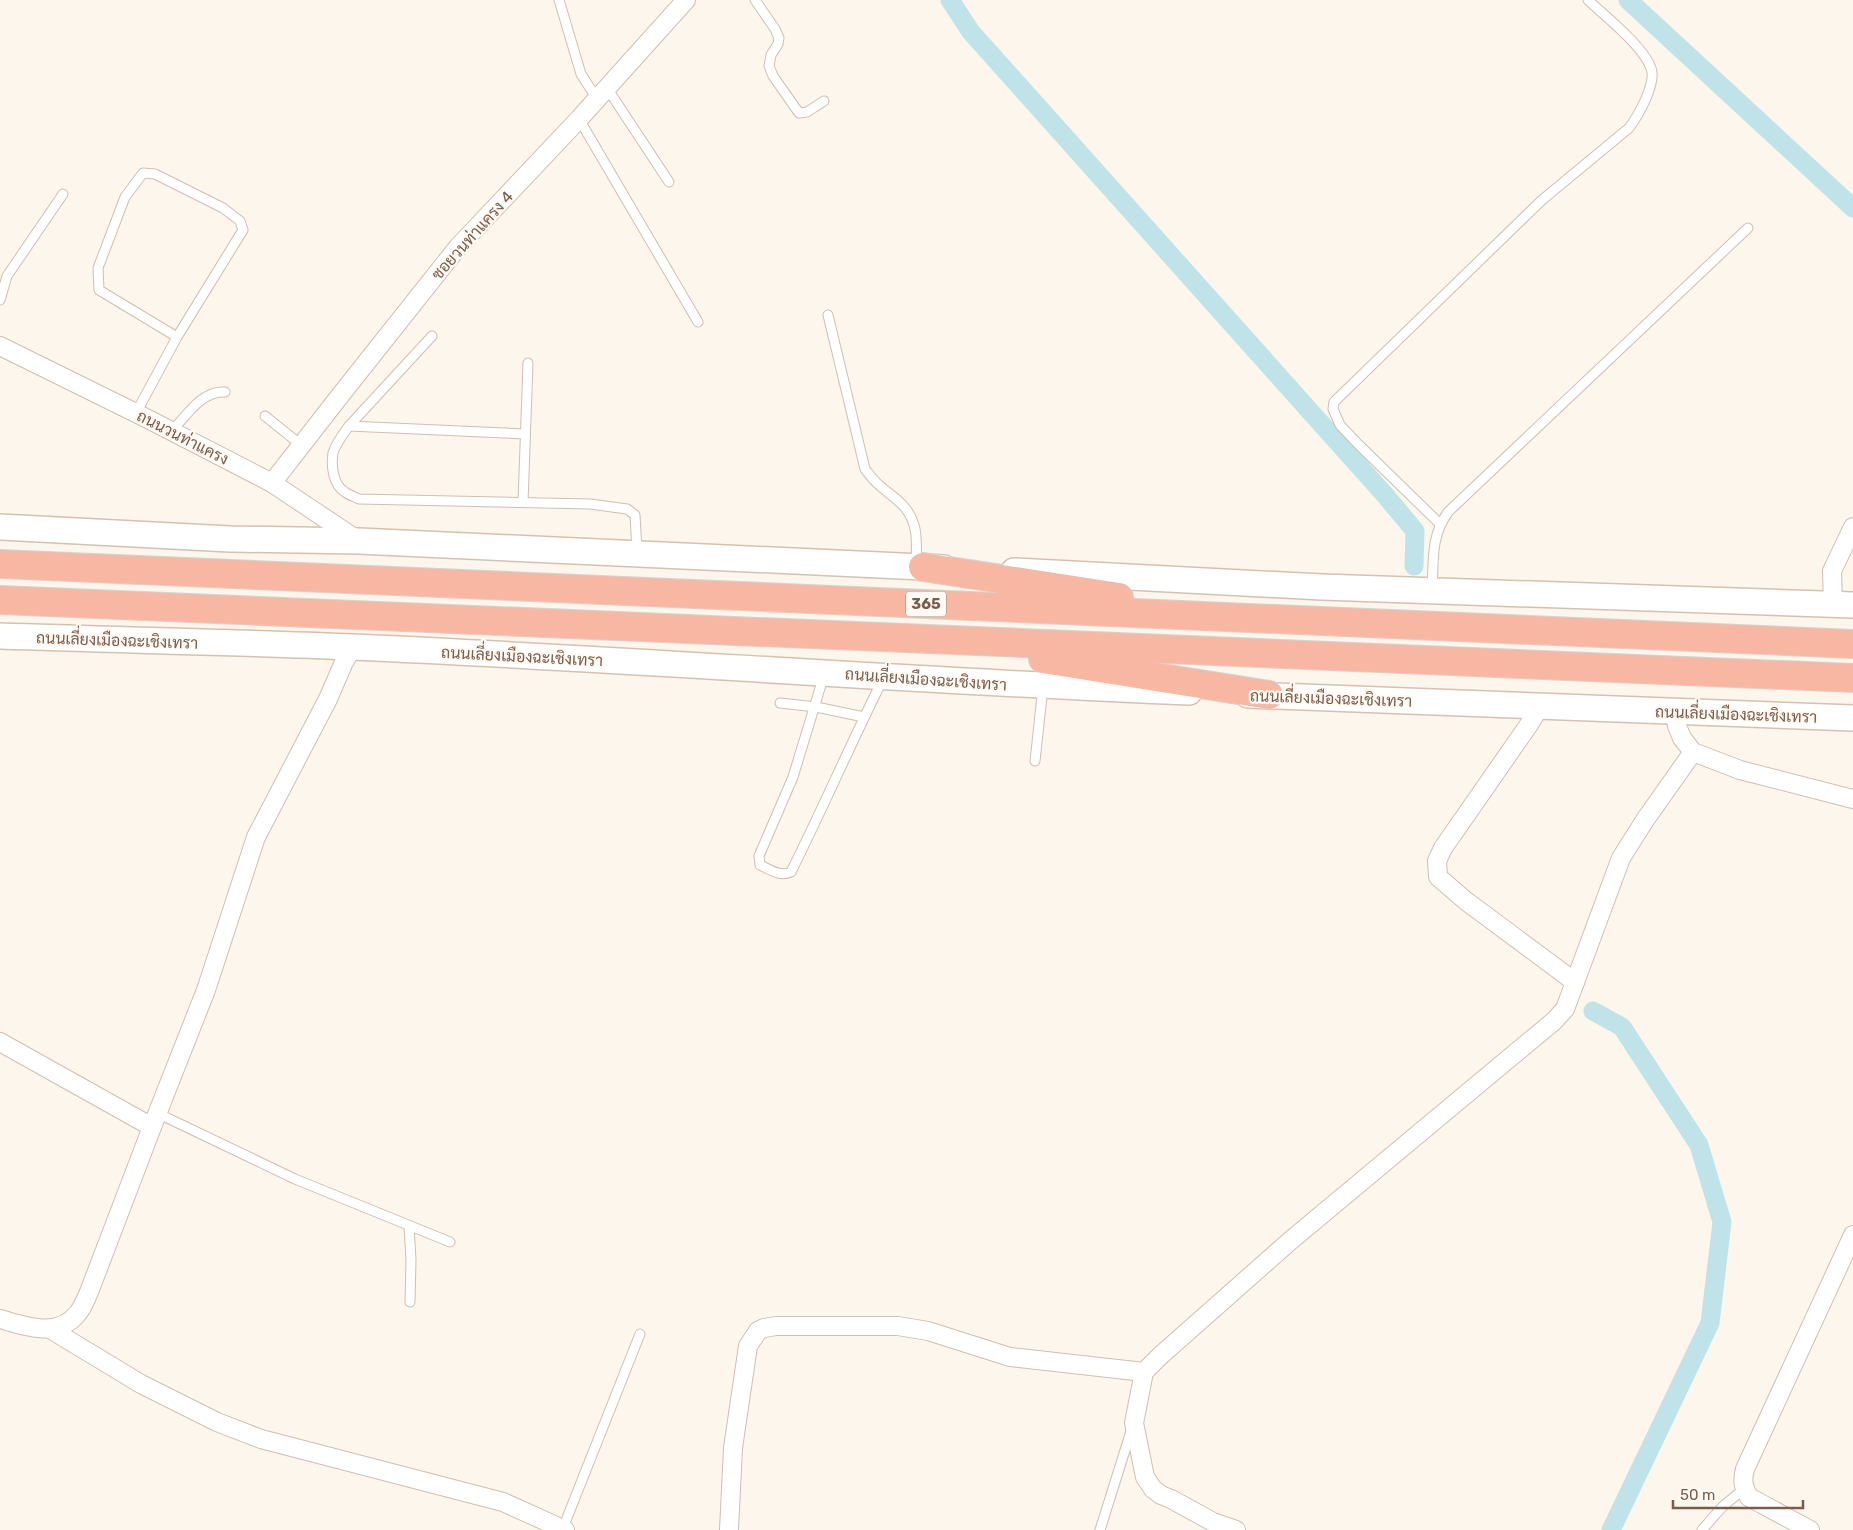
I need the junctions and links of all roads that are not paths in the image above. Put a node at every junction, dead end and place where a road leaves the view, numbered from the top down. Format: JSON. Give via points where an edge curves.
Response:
{"nodes":[{"id":1,"x":559,"y":0,"type":"edge"},
{"id":2,"x":686,"y":0,"type":"edge"},
{"id":3,"x":755,"y":0,"type":"edge"},
{"id":4,"x":1588,"y":0,"type":"edge"},
{"id":5,"x":602,"y":94,"type":"junction"},
{"id":6,"x":824,"y":101,"type":"dead end"},
{"id":7,"x":579,"y":119,"type":"junction"},
{"id":8,"x":669,"y":182,"type":"dead end"},
{"id":9,"x":63,"y":194,"type":"dead end"},
{"id":10,"x":1748,"y":228,"type":"dead end"},
{"id":11,"x":0,"y":300,"type":"edge"},
{"id":12,"x":828,"y":314,"type":"dead end"},
{"id":13,"x":698,"y":322,"type":"dead end"},
{"id":14,"x":432,"y":336,"type":"dead end"},
{"id":15,"x":177,"y":337,"type":"junction"},
{"id":16,"x":0,"y":346,"type":"edge"},
{"id":17,"x":528,"y":363,"type":"dead end"},
{"id":18,"x":225,"y":392,"type":"dead end"},
{"id":19,"x":136,"y":413,"type":"junction"},
{"id":20,"x":266,"y":416,"type":"dead end"},
{"id":21,"x":349,"y":426,"type":"junction"},
{"id":22,"x":172,"y":431,"type":"junction"},
{"id":23,"x":525,"y":434,"type":"junction"},
{"id":24,"x":301,"y":446,"type":"junction"},
{"id":25,"x":272,"y":483,"type":"junction"},
{"id":26,"x":523,"y":502,"type":"junction"},
{"id":27,"x":1440,"y":524,"type":"junction"},
{"id":28,"x":0,"y":527,"type":"edge"},
{"id":29,"x":1853,"y":527,"type":"edge"},
{"id":30,"x":359,"y":541,"type":"junction"},
{"id":31,"x":637,"y":553,"type":"junction"},
{"id":32,"x":0,"y":564,"type":"edge"},
{"id":33,"x":919,"y":567,"type":"junction"},
{"id":34,"x":1432,"y":590,"type":"junction"},
{"id":35,"x":0,"y":600,"type":"edge"},
{"id":36,"x":1843,"y":605,"type":"edge"},
{"id":37,"x":1258,"y":618,"type":"junction"},
{"id":38,"x":0,"y":636,"type":"edge"},
{"id":39,"x":920,"y":639,"type":"junction"},
{"id":40,"x":1853,"y":644,"type":"edge"},
{"id":41,"x":353,"y":647,"type":"junction"},
{"id":42,"x":825,"y":672,"type":"junction"},
{"id":43,"x":884,"y":677,"type":"junction"},
{"id":44,"x":1853,"y":678,"type":"edge"},
{"id":45,"x":1043,"y":686,"type":"junction"},
{"id":46,"x":1269,"y":695,"type":"junction"},
{"id":47,"x":780,"y":703,"type":"dead end"},
{"id":48,"x":1540,"y":706,"type":"junction"},
{"id":49,"x":816,"y":707,"type":"junction"},
{"id":50,"x":1677,"y":712,"type":"junction"},
{"id":51,"x":864,"y":717,"type":"junction"},
{"id":52,"x":1853,"y":718,"type":"edge"},
{"id":53,"x":1693,"y":752,"type":"junction"},
{"id":54,"x":1035,"y":761,"type":"dead end"},
{"id":55,"x":1853,"y":799,"type":"edge"},
{"id":56,"x":1575,"y":982,"type":"junction"},
{"id":57,"x":0,"y":1042,"type":"edge"},
{"id":58,"x":154,"y":1120,"type":"junction"},
{"id":59,"x":409,"y":1226,"type":"junction"},
{"id":60,"x":1853,"y":1235,"type":"edge"},
{"id":61,"x":450,"y":1242,"type":"dead end"},
{"id":62,"x":410,"y":1302,"type":"dead end"},
{"id":63,"x":0,"y":1318,"type":"edge"},
{"id":64,"x":50,"y":1329,"type":"junction"},
{"id":65,"x":640,"y":1334,"type":"dead end"},
{"id":66,"x":1144,"y":1372,"type":"junction"},
{"id":67,"x":1134,"y":1422,"type":"junction"},
{"id":68,"x":1744,"y":1489,"type":"junction"},
{"id":69,"x":1212,"y":1526,"type":"edge"},
{"id":70,"x":564,"y":1529,"type":"edge"},
{"id":71,"x":729,"y":1530,"type":"edge"},
{"id":72,"x":1100,"y":1530,"type":"edge"},
{"id":73,"x":1236,"y":1530,"type":"edge"},
{"id":74,"x":1702,"y":1530,"type":"edge"},
{"id":75,"x":1810,"y":1530,"type":"edge"}],
"edges":[{"from":1,"to":5,"type":"lane","via":[[581,74]]},
{"from":2,"to":5,"type":"street","name":"ซอยวนท่าแครง 4"},
{"from":3,"to":6,"type":"lane","via":[[779,38],[769,66],[773,76],[799,113],[807,112]]},
{"from":4,"to":27,"type":"lane","via":[[1640,51],[1652,69],[1652,79],[1638,116],[1629,128],[1542,200],[1334,402],[1332,409],[1340,424],[1358,444]]},
{"from":5,"to":7,"type":"street","name":"ซอยวนท่าแครง 4"},
{"from":5,"to":8,"type":"lane"},
{"from":7,"to":13,"type":"lane"},
{"from":7,"to":24,"type":"street","name":"ซอยวนท่าแครง 4","via":[[458,247]]},
{"from":9,"to":11,"type":"lane","via":[[7,276]]},
{"from":10,"to":27,"type":"lane","via":[[1448,512]]},
{"from":12,"to":33,"type":"lane","via":[[865,469],[908,512],[916,534]]},
{"from":14,"to":21,"type":"lane"},
{"from":15,"to":15,"type":"lane","via":[[243,230],[240,221],[223,208],[155,174],[144,173],[125,197],[98,268],[99,290]]},
{"from":15,"to":19,"type":"lane"},
{"from":16,"to":19,"type":"street","name":"ถนนวนท่าแครง"},
{"from":17,"to":23,"type":"lane"},
{"from":18,"to":22,"type":"lane","via":[[208,395]]},
{"from":19,"to":22,"type":"street","name":"ถนนวนท่าแครง"},
{"from":20,"to":24,"type":"lane"},
{"from":21,"to":23,"type":"lane"},
{"from":21,"to":26,"type":"lane","via":[[333,453],[333,468],[336,484],[359,499]]},
{"from":22,"to":25,"type":"street","name":"ถนนวนท่าแครง"},
{"from":23,"to":26,"type":"lane"},
{"from":24,"to":25,"type":"street","name":"ซอยวนท่าแครง 4"},
{"from":25,"to":30,"type":"street","name":"ถนนวนท่าแครง"},
{"from":26,"to":31,"type":"lane","via":[[627,508],[635,516]]},
{"from":27,"to":34,"type":"lane","via":[[1433,546]]},
{"from":28,"to":30,"type":"main road","number":"365","via":[[230,539]]},
{"from":29,"to":36,"type":"street","via":[[1832,571]]},
{"from":30,"to":31,"type":"main road","number":"365"},
{"from":31,"to":33,"type":"main road","number":"365"},
{"from":32,"to":37,"type":"highway","number":"365"},
{"from":33,"to":34,"type":"main road","number":"365"},
{"from":33,"to":37,"type":"highway"},
{"from":34,"to":36,"type":"main road","number":"365"},
{"from":35,"to":39,"type":"highway","name":"ถนนเลี่ยงเมืองฉะเชิงเทรา","number":"365"},
{"from":37,"to":40,"type":"highway","number":"365"},
{"from":38,"to":41,"type":"main road","name":"ถนนเลี่ยงเมืองฉะเชิงเทรา"},
{"from":39,"to":44,"type":"highway","name":"ถนนเลี่ยงเมืองฉะเชิงเทรา","number":"365"},
{"from":39,"to":46,"type":"highway"},
{"from":41,"to":42,"type":"main road","name":"ถนนเลี่ยงเมืองฉะเชิงเทรา"},
{"from":41,"to":58,"type":"street","via":[[256,837],[206,990]]},
{"from":42,"to":43,"type":"main road","name":"ถนนเลี่ยงเมืองฉะเชิงเทรา"},
{"from":42,"to":49,"type":"lane"},
{"from":43,"to":45,"type":"main road","name":"ถนนเลี่ยงเมืองฉะเชิงเทรา"},
{"from":43,"to":51,"type":"lane"},
{"from":45,"to":46,"type":"main road","name":"ถนนเลี่ยงเมืองฉะเชิงเทรา"},
{"from":45,"to":54,"type":"lane"},
{"from":46,"to":48,"type":"main road","name":"ถนนเลี่ยงเมืองฉะเชิงเทรา"},
{"from":47,"to":49,"type":"lane"},
{"from":48,"to":50,"type":"main road","name":"ถนนเลี่ยงเมืองฉะเชิงเทรา"},
{"from":48,"to":56,"type":"street","via":[[1443,848],[1436,870],[1438,877],[1453,890]]},
{"from":49,"to":51,"type":"lane"},
{"from":49,"to":51,"type":"lane","via":[[793,777],[759,856],[760,865],[781,875],[791,872]]},
{"from":50,"to":52,"type":"main road","name":"ถนนเลี่ยงเมืองฉะเชิงเทรา"},
{"from":50,"to":53,"type":"street","via":[[1676,726]]},
{"from":53,"to":55,"type":"street","via":[[1740,770]]},
{"from":53,"to":56,"type":"street","via":[[1621,858]]},
{"from":56,"to":66,"type":"street","via":[[1565,1009],[1554,1021],[1290,1240]]},
{"from":57,"to":58,"type":"street"},
{"from":58,"to":59,"type":"lane"},
{"from":58,"to":64,"type":"street","via":[[89,1292],[74,1317]]},
{"from":59,"to":61,"type":"lane"},
{"from":59,"to":62,"type":"lane"},
{"from":60,"to":68,"type":"street","via":[[1746,1469]]},
{"from":63,"to":64,"type":"street","via":[[33,1328]]},
{"from":64,"to":70,"type":"street","via":[[141,1384],[217,1422],[260,1439],[503,1502]]},
{"from":65,"to":70,"type":"lane"},
{"from":66,"to":67,"type":"street"},
{"from":66,"to":71,"type":"street","via":[[1010,1357],[928,1331],[898,1326],[764,1328],[753,1338],[746,1354],[733,1448]]},
{"from":67,"to":69,"type":"street","via":[[1148,1484]]},
{"from":67,"to":72,"type":"lane"},
{"from":68,"to":74,"type":"lane","via":[[1723,1506]]},
{"from":68,"to":75,"type":"street","via":[[1749,1497]]},
{"from":69,"to":73,"type":"street"}]}
